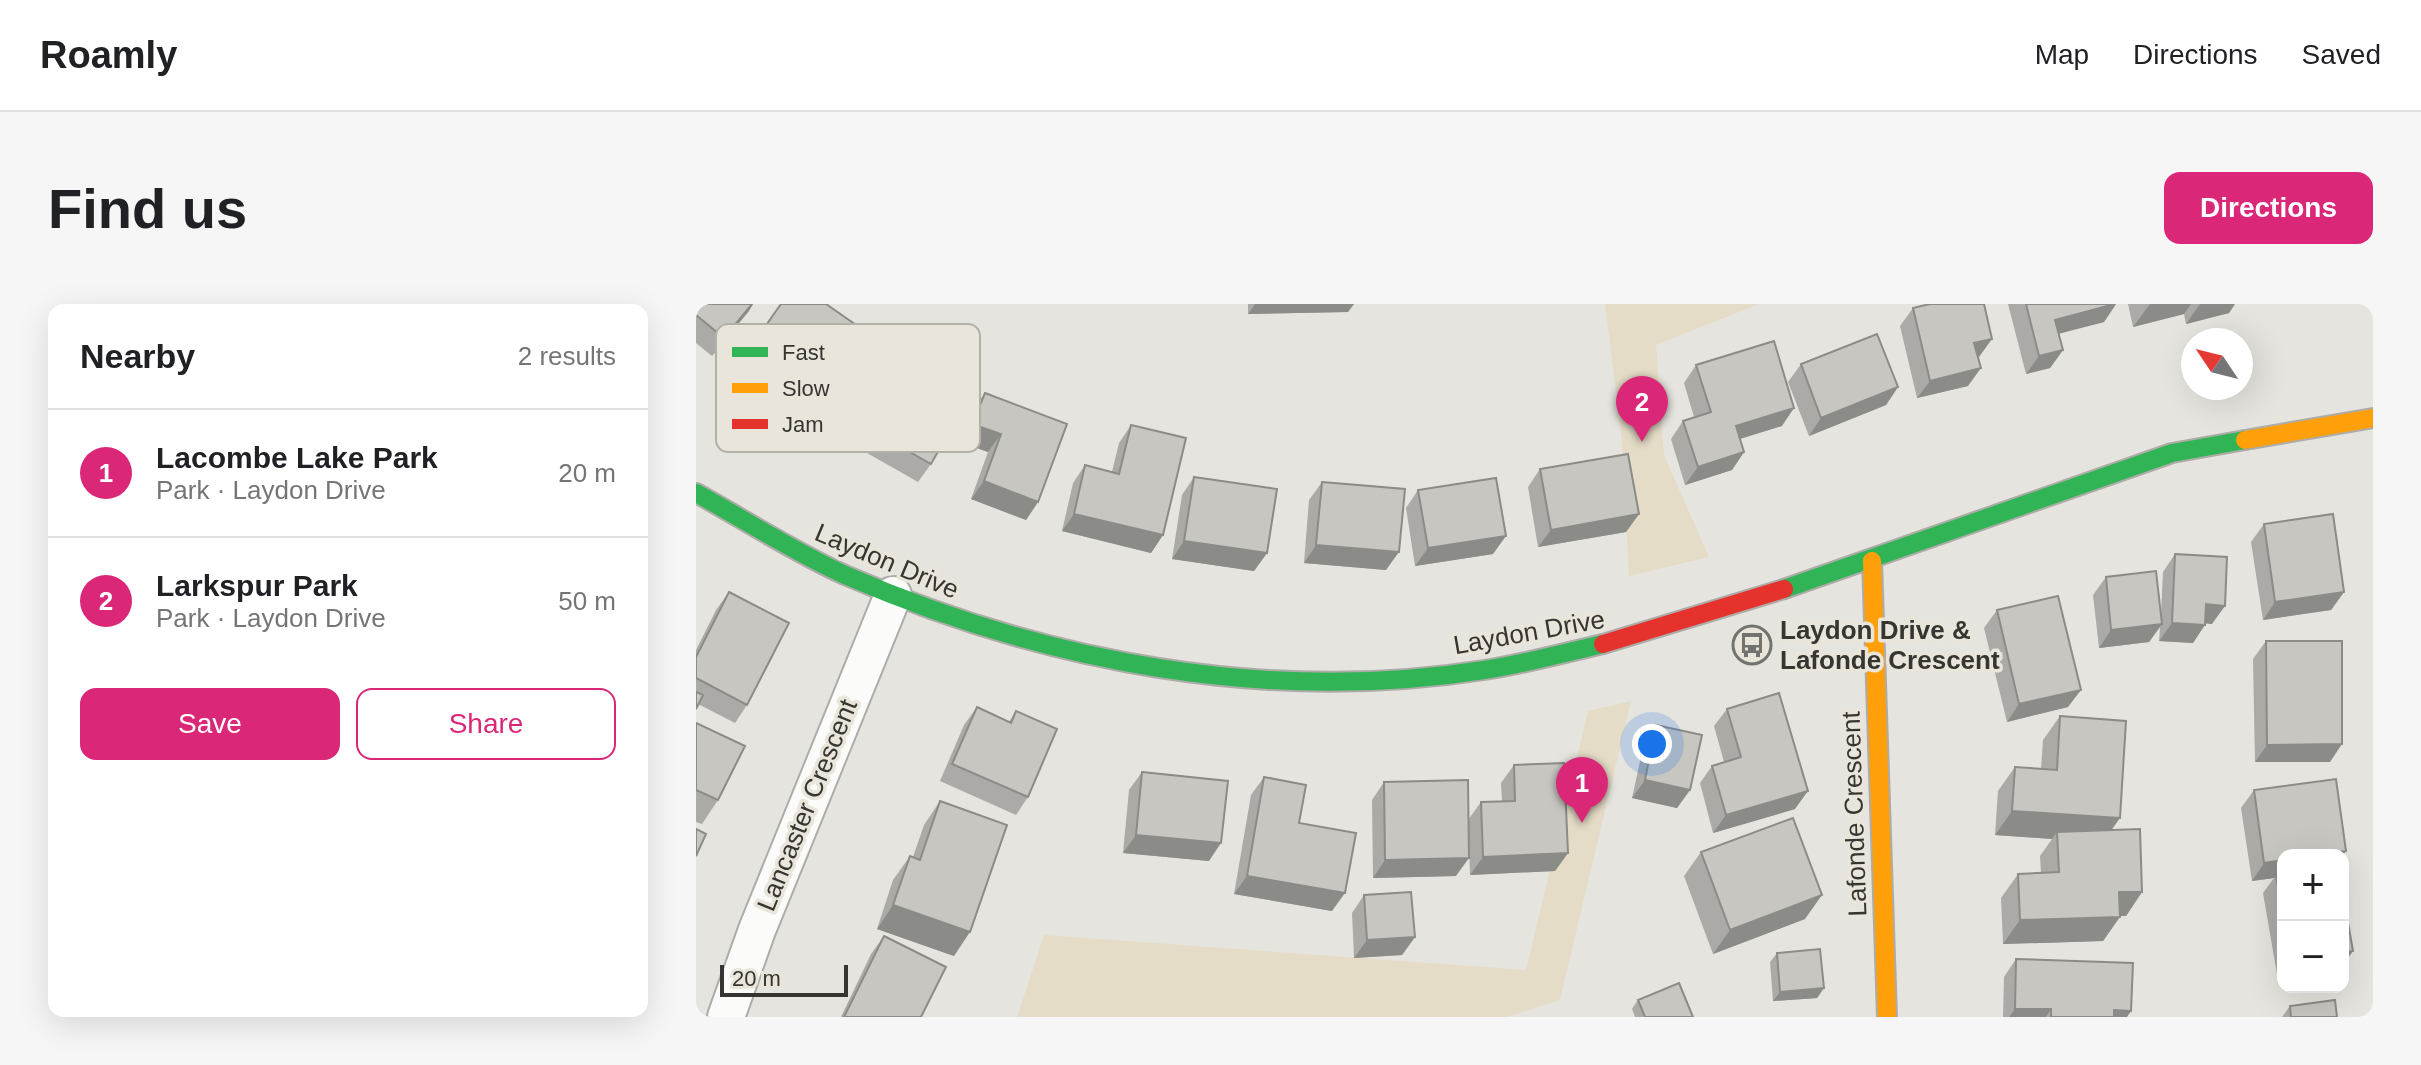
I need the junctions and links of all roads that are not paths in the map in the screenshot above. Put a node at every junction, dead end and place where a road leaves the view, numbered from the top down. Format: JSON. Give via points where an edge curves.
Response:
{"nodes":[{"id":1,"x":2373,"y":418,"type":"edge"},
{"id":2,"x":696,"y":493,"type":"edge"},
{"id":3,"x":1872,"y":561,"type":"junction"},
{"id":4,"x":893,"y":595,"type":"junction"},
{"id":5,"x":726,"y":1017,"type":"edge"},
{"id":6,"x":1887,"y":1017,"type":"edge"}],
"edges":[{"from":1,"to":3,"type":"street","name":"Laydon Drive","via":[[2172,453]]},
{"from":2,"to":4,"type":"street","name":"Laydon Drive","via":[[799,552]]},
{"from":3,"to":4,"type":"street","name":"Laydon Drive","via":[[1571,654],[1397,678],[1300,681],[1128,664],[1006,636]]},
{"from":3,"to":6,"type":"street","name":"Lafonde Crescent"},
{"from":4,"to":5,"type":"street","name":"Lancaster Crescent"}]}
